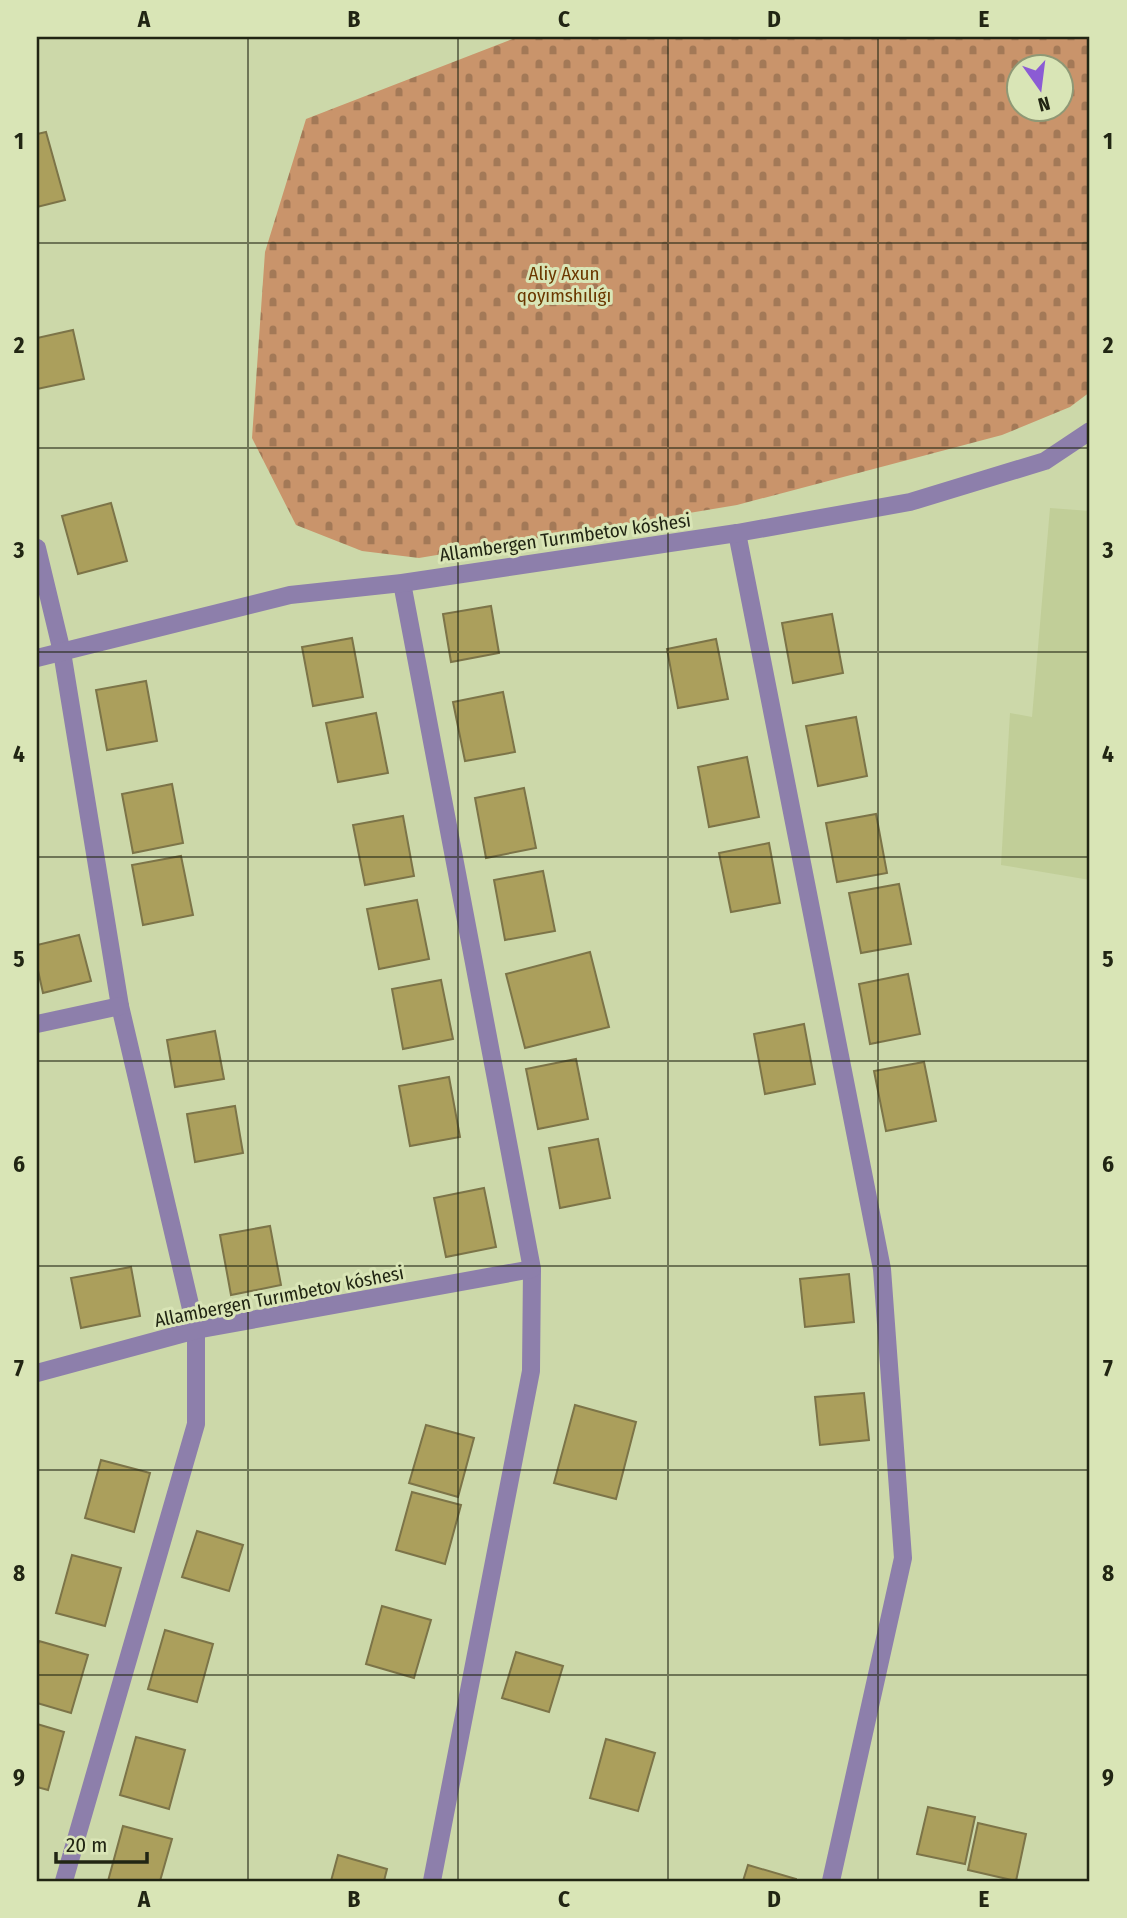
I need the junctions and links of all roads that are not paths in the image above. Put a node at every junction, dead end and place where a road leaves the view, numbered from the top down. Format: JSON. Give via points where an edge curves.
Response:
{"nodes":[{"id":1,"x":1090,"y":431,"type":"edge"},
{"id":2,"x":737,"y":533,"type":"junction"},
{"id":3,"x":37,"y":548,"type":"edge"},
{"id":4,"x":402,"y":583,"type":"junction"},
{"id":5,"x":62,"y":652,"type":"junction"},
{"id":6,"x":37,"y":658,"type":"edge"},
{"id":7,"x":120,"y":1006,"type":"junction"},
{"id":8,"x":37,"y":1024,"type":"edge"},
{"id":9,"x":532,"y":1269,"type":"junction"},
{"id":10,"x":196,"y":1330,"type":"junction"},
{"id":11,"x":37,"y":1373,"type":"edge"},
{"id":12,"x":64,"y":1881,"type":"edge"},
{"id":13,"x":432,"y":1881,"type":"edge"},
{"id":14,"x":831,"y":1881,"type":"edge"}],
"edges":[{"from":1,"to":2,"type":"street","name":"Allambergen Turımbetov kóshesi","via":[[1045,461],[910,502]]},
{"from":2,"to":4,"type":"street","name":"Allambergen Turımbetov kóshesi"},
{"from":2,"to":14,"type":"street","via":[[882,1269],[903,1559]]},
{"from":3,"to":5,"type":"street"},
{"from":4,"to":5,"type":"street","name":"Allambergen Turımbetov kóshesi","via":[[290,595]]},
{"from":4,"to":9,"type":"street"},
{"from":5,"to":6,"type":"street","name":"Allambergen Turımbetov kóshesi"},
{"from":5,"to":7,"type":"street"},
{"from":7,"to":8,"type":"street"},
{"from":7,"to":10,"type":"street"},
{"from":9,"to":10,"type":"street","name":"Allambergen Turımbetov kóshesi"},
{"from":9,"to":13,"type":"street","via":[[531,1371]]},
{"from":10,"to":11,"type":"street","name":"Allambergen Turımbetov kóshesi"},
{"from":10,"to":12,"type":"street","via":[[196,1424]]}]}
